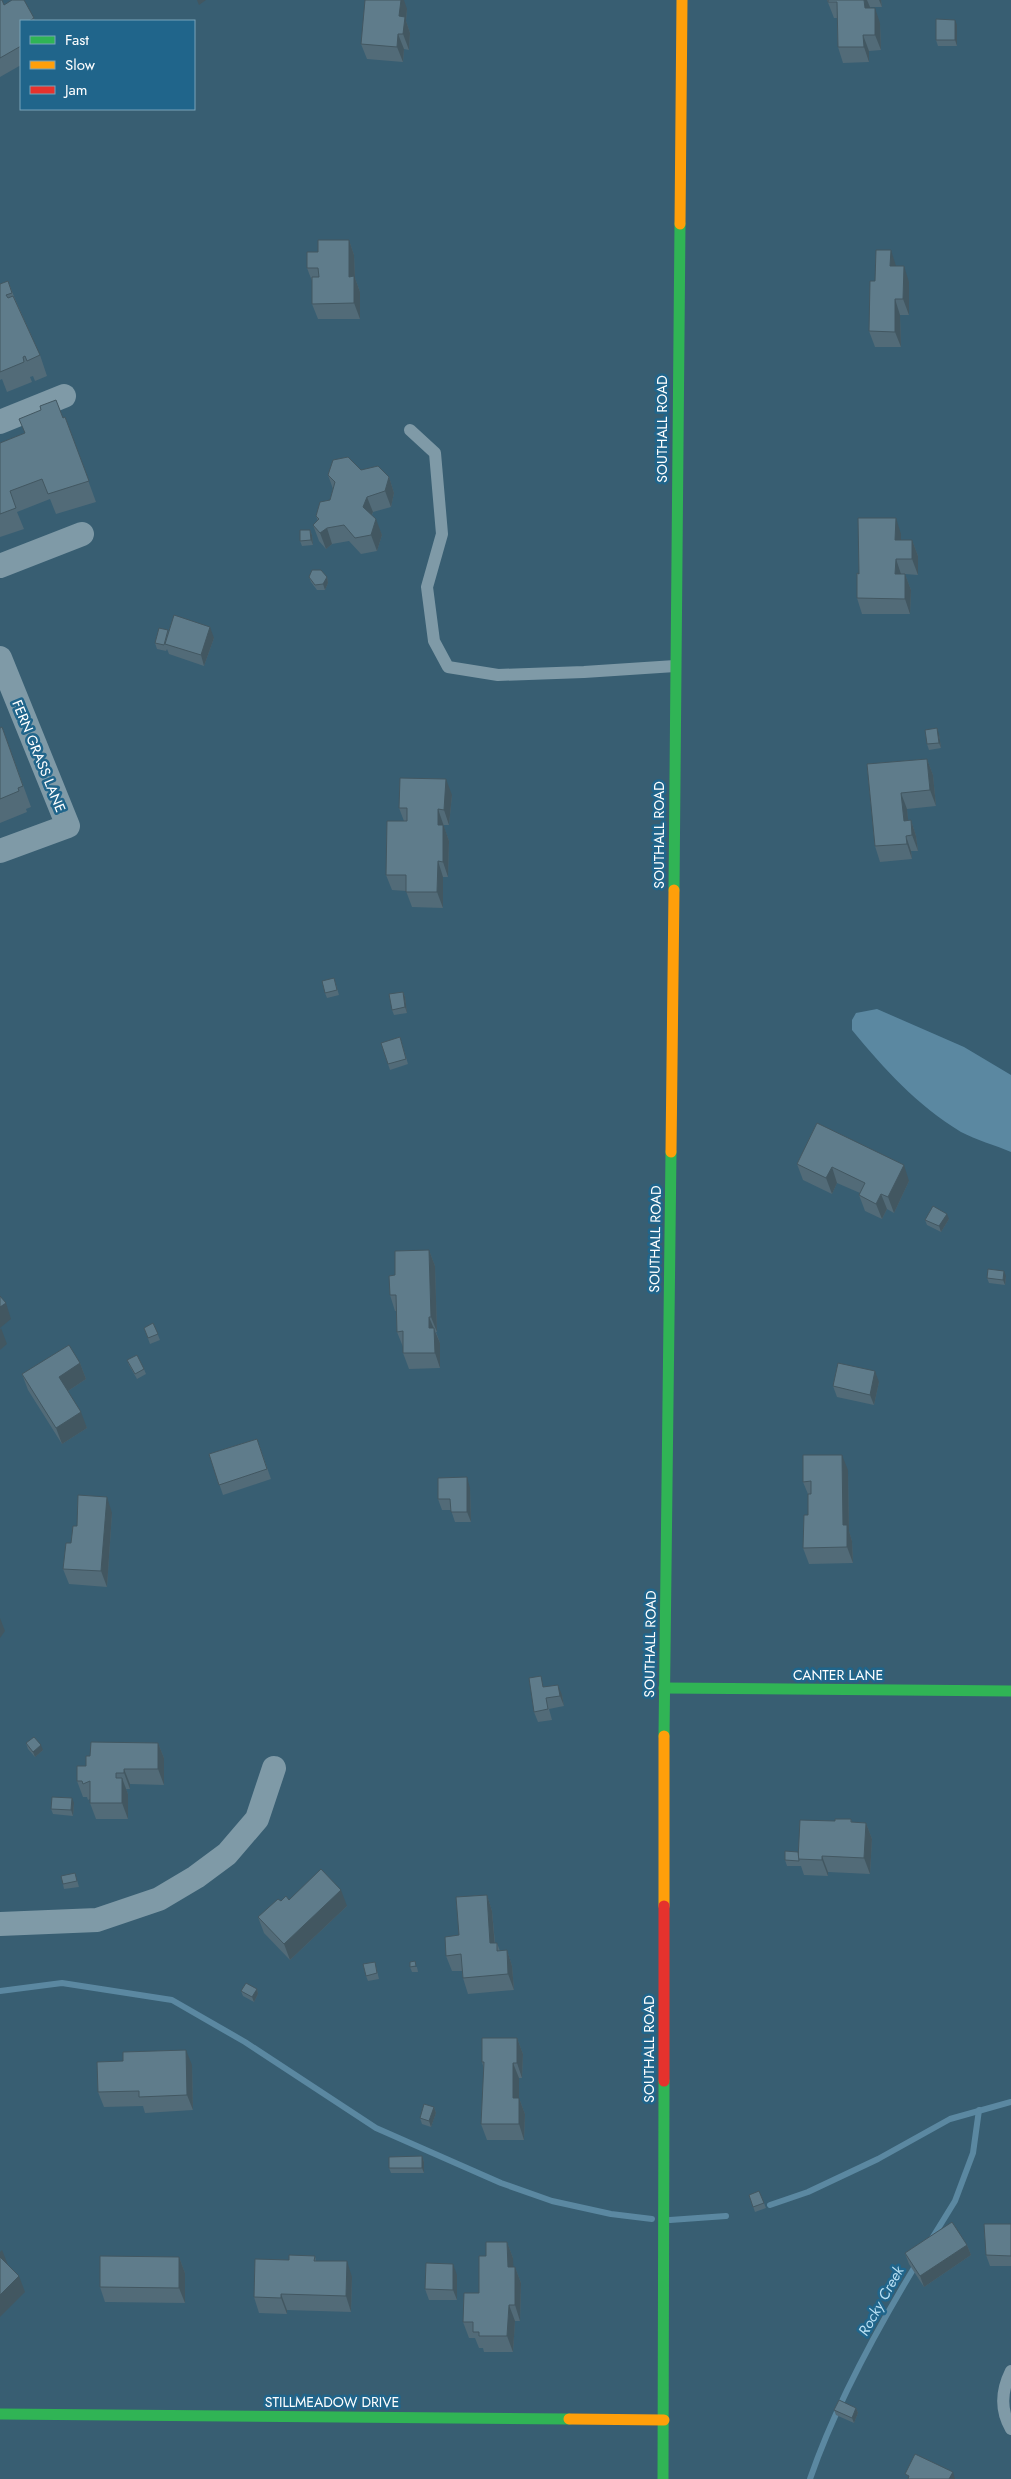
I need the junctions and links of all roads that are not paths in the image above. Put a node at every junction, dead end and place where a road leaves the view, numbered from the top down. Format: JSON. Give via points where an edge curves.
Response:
{"nodes":[{"id":1,"x":682,"y":0,"type":"edge"},
{"id":2,"x":64,"y":396,"type":"dead end"},
{"id":3,"x":0,"y":422,"type":"edge"},
{"id":4,"x":410,"y":430,"type":"dead end"},
{"id":5,"x":82,"y":534,"type":"dead end"},
{"id":6,"x":0,"y":566,"type":"edge"},
{"id":7,"x":0,"y":658,"type":"edge"},
{"id":8,"x":675,"y":666,"type":"junction"},
{"id":9,"x":8,"y":703,"type":"edge"},
{"id":10,"x":0,"y":851,"type":"edge"},
{"id":11,"x":664,"y":1688,"type":"junction"},
{"id":12,"x":1011,"y":1691,"type":"edge"},
{"id":13,"x":274,"y":1768,"type":"dead end"},
{"id":14,"x":0,"y":1924,"type":"edge"},
{"id":15,"x":1011,"y":2371,"type":"edge"},
{"id":16,"x":0,"y":2414,"type":"edge"},
{"id":17,"x":664,"y":2420,"type":"junction"},
{"id":18,"x":1011,"y":2429,"type":"edge"},
{"id":19,"x":663,"y":2479,"type":"edge"}],
"edges":[{"from":1,"to":8,"type":"street","name":"SOUTHALL ROAD"},
{"from":2,"to":3,"type":"street"},
{"from":4,"to":8,"type":"lane","via":[[435,453],[442,534],[427,587],[434,641],[448,667],[498,674]]},
{"from":5,"to":6,"type":"street"},
{"from":7,"to":9,"type":"street","name":"FERN GRASS LANE"},
{"from":8,"to":11,"type":"street","name":"SOUTHALL ROAD"},
{"from":9,"to":10,"type":"street","name":"FERN GRASS LANE","via":[[68,826]]},
{"from":11,"to":12,"type":"street","name":"CANTER LANE"},
{"from":11,"to":17,"type":"street","name":"SOUTHALL ROAD"},
{"from":13,"to":14,"type":"street","via":[[257,1819],[233,1847],[196,1877],[159,1899],[98,1920]]},
{"from":15,"to":18,"type":"lane","via":[[1005,2383],[1003,2400],[1004,2417]]},
{"from":16,"to":17,"type":"street","name":"STILLMEADOW DRIVE"},
{"from":17,"to":19,"type":"street","name":"SOUTHALL ROAD"}]}
